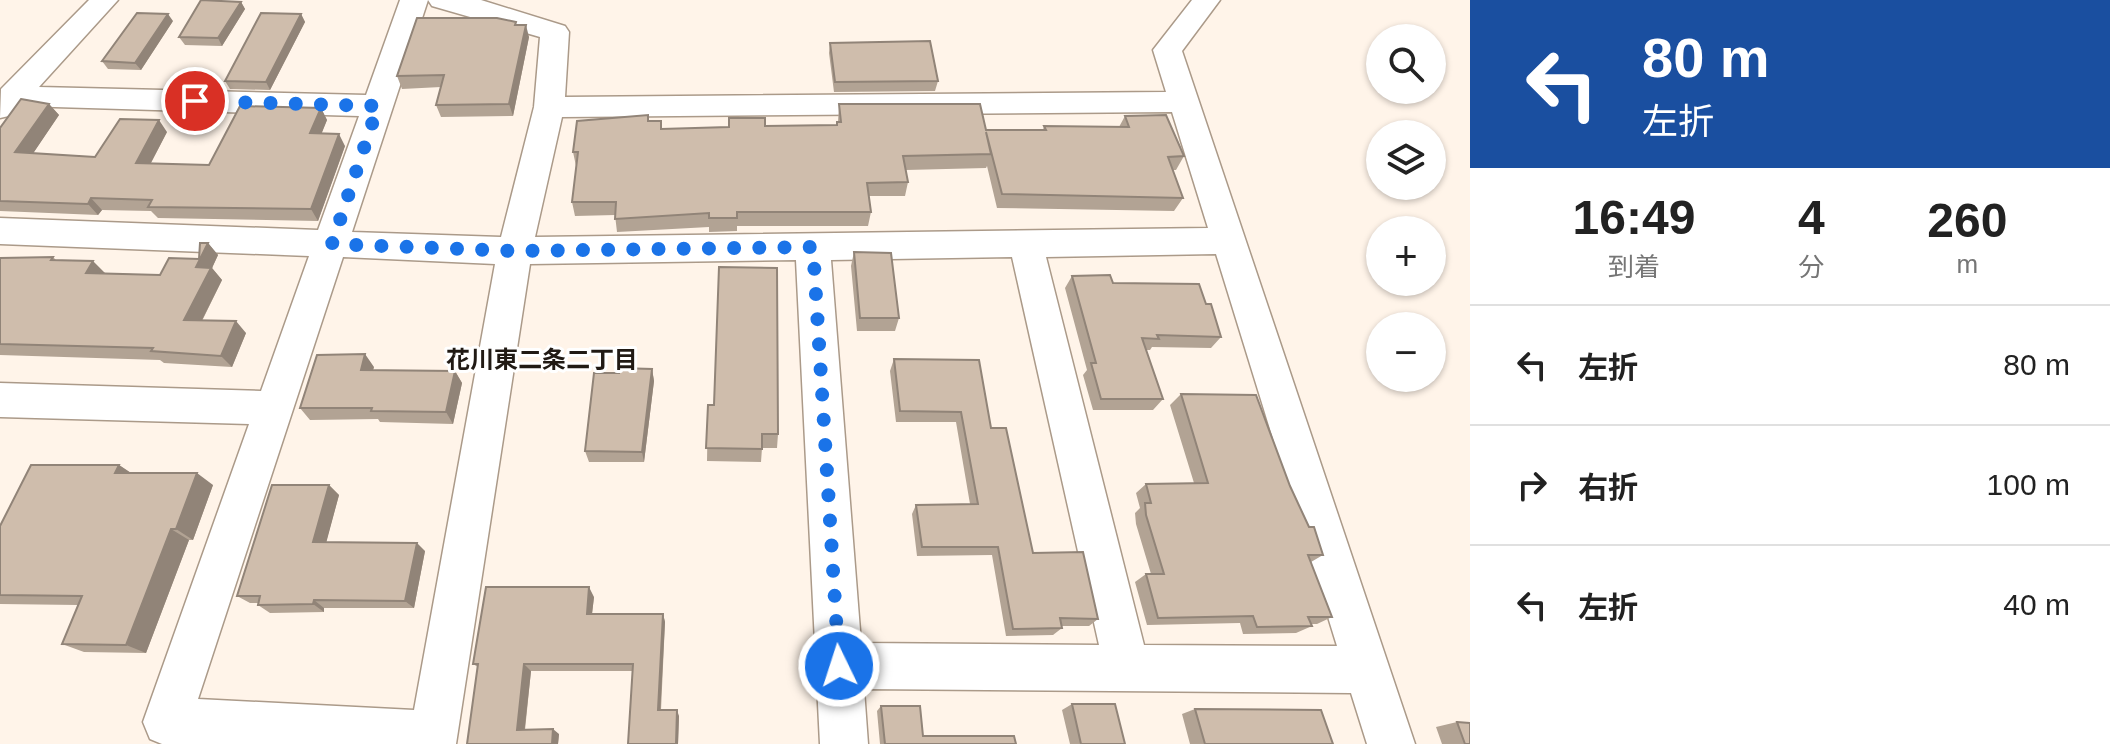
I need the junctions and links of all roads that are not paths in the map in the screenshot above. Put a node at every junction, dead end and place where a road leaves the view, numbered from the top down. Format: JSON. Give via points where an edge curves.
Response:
{"nodes":[{"id":1,"x":104,"y":0,"type":"edge"},
{"id":2,"x":414,"y":0,"type":"edge"},
{"id":3,"x":442,"y":0,"type":"edge"},
{"id":4,"x":1206,"y":0,"type":"edge"},
{"id":5,"x":1184,"y":102,"type":"junction"},
{"id":6,"x":6,"y":104,"type":"edge"},
{"id":7,"x":378,"y":106,"type":"junction"},
{"id":8,"x":549,"y":107,"type":"junction"},
{"id":9,"x":0,"y":231,"type":"edge"},
{"id":10,"x":1228,"y":241,"type":"junction"},
{"id":11,"x":332,"y":244,"type":"junction"},
{"id":12,"x":1026,"y":244,"type":"junction"},
{"id":13,"x":813,"y":247,"type":"junction"},
{"id":14,"x":515,"y":251,"type":"junction"},
{"id":15,"x":0,"y":400,"type":"edge"},
{"id":16,"x":275,"y":408,"type":"junction"},
{"id":17,"x":839,"y":666,"type":"junction"},
{"id":18,"x":1127,"y":668,"type":"junction"},
{"id":19,"x":1367,"y":670,"type":"junction"},
{"id":20,"x":433,"y":740,"type":"edge"},
{"id":21,"x":844,"y":744,"type":"edge"},
{"id":22,"x":1391,"y":744,"type":"edge"}],
"edges":[{"from":1,"to":6,"type":"street"},
{"from":2,"to":7,"type":"street"},
{"from":3,"to":8,"type":"street","via":[[555,32]]},
{"from":4,"to":5,"type":"street","via":[[1167,50]]},
{"from":5,"to":8,"type":"street"},
{"from":5,"to":10,"type":"street"},
{"from":6,"to":7,"type":"street"},
{"from":7,"to":11,"type":"street"},
{"from":8,"to":14,"type":"street"},
{"from":9,"to":11,"type":"street"},
{"from":10,"to":12,"type":"street"},
{"from":10,"to":19,"type":"street"},
{"from":11,"to":14,"type":"street"},
{"from":11,"to":16,"type":"street"},
{"from":12,"to":13,"type":"street"},
{"from":12,"to":18,"type":"street"},
{"from":13,"to":14,"type":"street"},
{"from":13,"to":17,"type":"street"},
{"from":14,"to":20,"type":"street"},
{"from":15,"to":16,"type":"street"},
{"from":16,"to":20,"type":"street","via":[[167,722]]},
{"from":17,"to":18,"type":"street"},
{"from":17,"to":21,"type":"street"},
{"from":18,"to":19,"type":"street"},
{"from":19,"to":22,"type":"street"}]}
